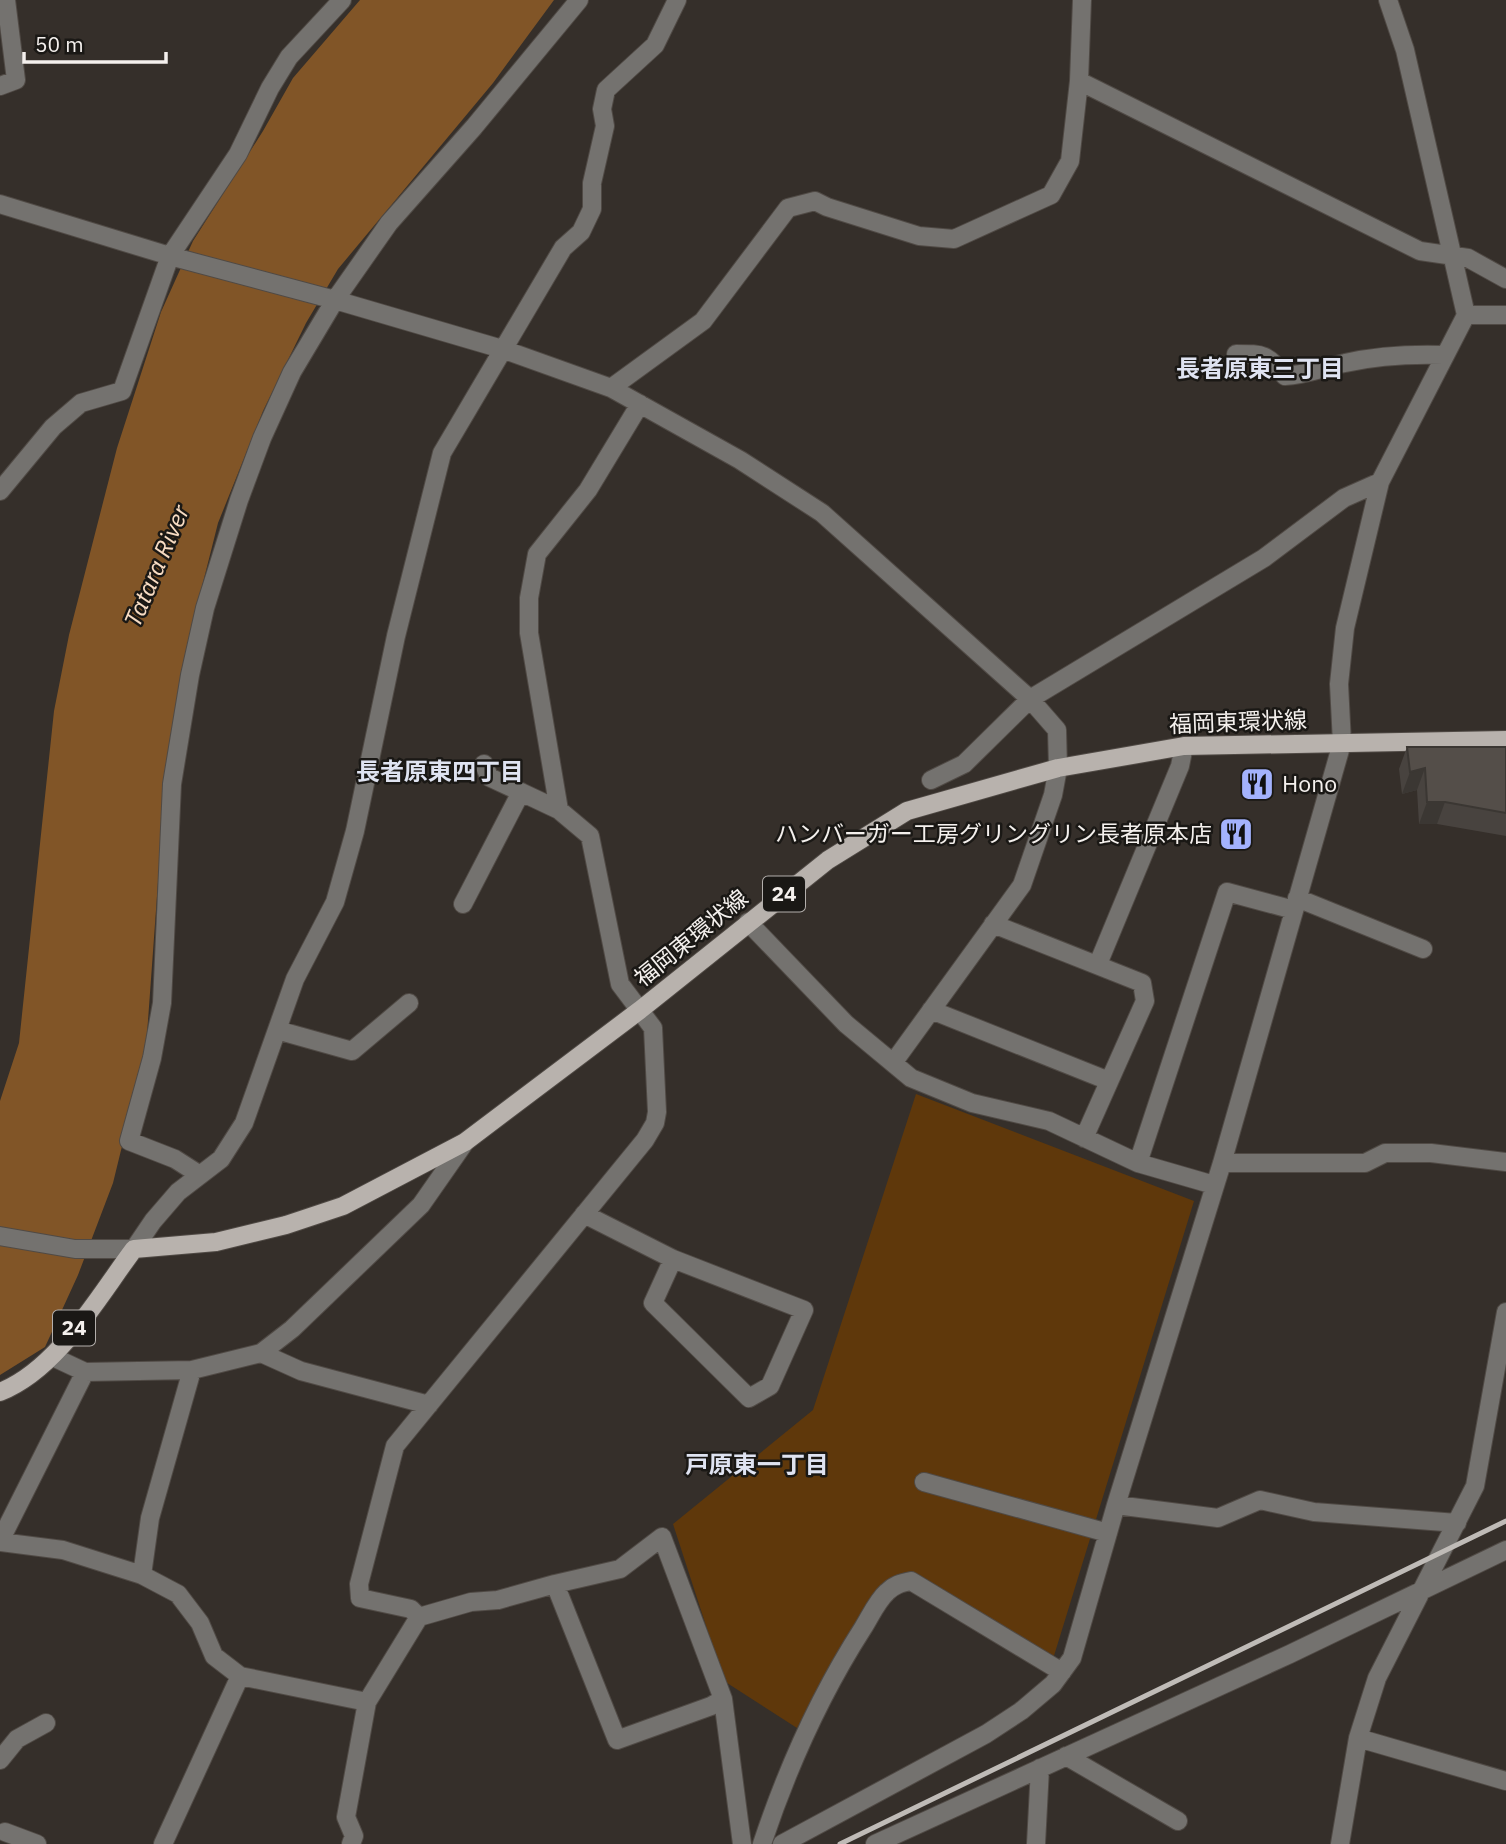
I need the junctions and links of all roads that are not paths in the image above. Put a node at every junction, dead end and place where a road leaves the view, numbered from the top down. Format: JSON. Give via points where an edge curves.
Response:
{"nodes":[{"id":1,"x":6,"y":0,"type":"edge"},
{"id":2,"x":342,"y":0,"type":"edge"},
{"id":3,"x":579,"y":0,"type":"edge"},
{"id":4,"x":677,"y":0,"type":"edge"},
{"id":5,"x":1082,"y":0,"type":"edge"},
{"id":6,"x":1388,"y":0,"type":"edge"},
{"id":7,"x":1079,"y":81,"type":"junction"},
{"id":8,"x":0,"y":86,"type":"edge"},
{"id":9,"x":0,"y":204,"type":"edge"},
{"id":10,"x":1454,"y":255,"type":"junction"},
{"id":11,"x":170,"y":256,"type":"junction"},
{"id":12,"x":1506,"y":279,"type":"edge"},
{"id":13,"x":335,"y":300,"type":"junction"},
{"id":14,"x":1466,"y":315,"type":"junction"},
{"id":15,"x":1506,"y":315,"type":"edge"},
{"id":16,"x":502,"y":349,"type":"junction"},
{"id":17,"x":1236,"y":354,"type":"dead end"},
{"id":18,"x":1444,"y":355,"type":"junction"},
{"id":19,"x":611,"y":388,"type":"junction"},
{"id":20,"x":640,"y":404,"type":"junction"},
{"id":21,"x":1380,"y":482,"type":"junction"},
{"id":22,"x":0,"y":491,"type":"edge"},
{"id":23,"x":1030,"y":699,"type":"junction"},
{"id":24,"x":1506,"y":740,"type":"edge"},
{"id":25,"x":1342,"y":743,"type":"junction"},
{"id":26,"x":1184,"y":746,"type":"junction"},
{"id":27,"x":484,"y":764,"type":"dead end"},
{"id":28,"x":1058,"y":768,"type":"junction"},
{"id":29,"x":931,"y":779,"type":"dead end"},
{"id":30,"x":521,"y":792,"type":"junction"},
{"id":31,"x":559,"y":810,"type":"junction"},
{"id":32,"x":463,"y":904,"type":"dead end"},
{"id":33,"x":1296,"y":904,"type":"junction"},
{"id":34,"x":748,"y":922,"type":"junction"},
{"id":35,"x":993,"y":924,"type":"junction"},
{"id":36,"x":1423,"y":949,"type":"dead end"},
{"id":37,"x":1098,"y":964,"type":"junction"},
{"id":38,"x":409,"y":1003,"type":"dead end"},
{"id":39,"x":640,"y":1010,"type":"junction"},
{"id":40,"x":931,"y":1010,"type":"junction"},
{"id":41,"x":277,"y":1030,"type":"junction"},
{"id":42,"x":893,"y":1063,"type":"junction"},
{"id":43,"x":1109,"y":1081,"type":"junction"},
{"id":44,"x":1084,"y":1138,"type":"junction"},
{"id":45,"x":465,"y":1142,"type":"junction"},
{"id":46,"x":1506,"y":1162,"type":"edge"},
{"id":47,"x":1138,"y":1163,"type":"junction"},
{"id":48,"x":1222,"y":1163,"type":"junction"},
{"id":49,"x":200,"y":1175,"type":"junction"},
{"id":50,"x":1214,"y":1185,"type":"junction"},
{"id":51,"x":584,"y":1214,"type":"junction"},
{"id":52,"x":0,"y":1236,"type":"edge"},
{"id":53,"x":134,"y":1249,"type":"junction"},
{"id":54,"x":673,"y":1259,"type":"junction"},
{"id":55,"x":1506,"y":1315,"type":"edge"},
{"id":56,"x":261,"y":1353,"type":"junction"},
{"id":57,"x":53,"y":1357,"type":"junction"},
{"id":58,"x":192,"y":1370,"type":"junction"},
{"id":59,"x":85,"y":1372,"type":"junction"},
{"id":60,"x":0,"y":1392,"type":"edge"},
{"id":61,"x":429,"y":1405,"type":"junction"},
{"id":62,"x":923,"y":1482,"type":"dead end"},
{"id":63,"x":1116,"y":1505,"type":"junction"},
{"id":64,"x":1457,"y":1523,"type":"junction"},
{"id":65,"x":1108,"y":1533,"type":"junction"},
{"id":66,"x":0,"y":1541,"type":"edge"},
{"id":67,"x":1506,"y":1550,"type":"edge"},
{"id":68,"x":142,"y":1575,"type":"junction"},
{"id":69,"x":555,"y":1584,"type":"junction"},
{"id":70,"x":1421,"y":1592,"type":"junction"},
{"id":71,"x":419,"y":1618,"type":"junction"},
{"id":72,"x":1062,"y":1672,"type":"junction"},
{"id":73,"x":240,"y":1676,"type":"junction"},
{"id":74,"x":723,"y":1699,"type":"junction"},
{"id":75,"x":367,"y":1702,"type":"junction"},
{"id":76,"x":46,"y":1723,"type":"dead end"},
{"id":77,"x":1358,"y":1738,"type":"junction"},
{"id":78,"x":1066,"y":1756,"type":"junction"},
{"id":79,"x":0,"y":1760,"type":"edge"},
{"id":80,"x":1040,"y":1768,"type":"junction"},
{"id":81,"x":1506,"y":1782,"type":"edge"},
{"id":82,"x":1178,"y":1822,"type":"dead end"},
{"id":83,"x":5,"y":1832,"type":"dead end"},
{"id":84,"x":37,"y":1844,"type":"edge"},
{"id":85,"x":163,"y":1844,"type":"edge"},
{"id":86,"x":351,"y":1844,"type":"edge"},
{"id":87,"x":743,"y":1844,"type":"edge"},
{"id":88,"x":762,"y":1844,"type":"edge"},
{"id":89,"x":782,"y":1844,"type":"edge"},
{"id":90,"x":875,"y":1844,"type":"edge"},
{"id":91,"x":1036,"y":1844,"type":"edge"},
{"id":92,"x":1340,"y":1844,"type":"edge"}],
"edges":[{"from":1,"to":8,"type":"street","via":[[16,80]]},
{"from":2,"to":11,"type":"street","via":[[289,57],[239,154]]},
{"from":3,"to":13,"type":"street","via":[[389,223]]},
{"from":4,"to":16,"type":"street","via":[[656,45],[606,89],[592,209]]},
{"from":5,"to":7,"type":"street"},
{"from":6,"to":10,"type":"street","via":[[1405,50]]},
{"from":7,"to":10,"type":"street","via":[[1420,251]]},
{"from":7,"to":19,"type":"street","via":[[1070,161],[1051,195],[954,239],[919,236],[815,201],[788,208],[703,321]]},
{"from":9,"to":11,"type":"street"},
{"from":10,"to":12,"type":"street"},
{"from":10,"to":14,"type":"street"},
{"from":11,"to":13,"type":"street"},
{"from":11,"to":22,"type":"street","via":[[122,391],[81,403],[52,426]]},
{"from":13,"to":16,"type":"street"},
{"from":13,"to":49,"type":"street","via":[[292,372],[239,500],[205,608],[172,784],[162,1003],[128,1141],[175,1159]]},
{"from":14,"to":15,"type":"street"},
{"from":14,"to":18,"type":"street"},
{"from":16,"to":19,"type":"street"},
{"from":16,"to":41,"type":"street","via":[[442,453],[335,902],[295,979]]},
{"from":17,"to":18,"type":"street","via":[[1269,358],[1285,376],[1347,362]]},
{"from":18,"to":21,"type":"street"},
{"from":19,"to":20,"type":"street"},
{"from":20,"to":23,"type":"street","via":[[822,513]]},
{"from":20,"to":31,"type":"street","via":[[588,490],[537,554],[529,598],[529,633]]},
{"from":21,"to":23,"type":"street","via":[[1344,498],[1264,558]]},
{"from":21,"to":25,"type":"street","via":[[1345,628],[1339,684]]},
{"from":23,"to":28,"type":"street","via":[[1057,730]]},
{"from":23,"to":29,"type":"street","via":[[964,764]]},
{"from":24,"to":25,"type":"main road","name":"福岡東環状線","number":"24"},
{"from":25,"to":26,"type":"main road","name":"福岡東環状線","number":"24"},
{"from":25,"to":33,"type":"street"},
{"from":26,"to":28,"type":"main road","name":"福岡東環状線","number":"24"},
{"from":26,"to":37,"type":"street","via":[[1180,766]]},
{"from":27,"to":30,"type":"street","via":[[489,777]]},
{"from":28,"to":34,"type":"main road","name":"福岡東環状線","number":"24","via":[[907,811],[828,860]]},
{"from":28,"to":35,"type":"street","via":[[1022,885]]},
{"from":30,"to":31,"type":"street"},
{"from":30,"to":32,"type":"street"},
{"from":31,"to":39,"type":"street","via":[[590,836],[620,984]]},
{"from":33,"to":36,"type":"street"},
{"from":33,"to":47,"type":"street","via":[[1227,892]]},
{"from":33,"to":48,"type":"street"},
{"from":34,"to":39,"type":"main road","name":"福岡東環状線","number":"24"},
{"from":34,"to":42,"type":"street","via":[[846,1024]]},
{"from":35,"to":37,"type":"street"},
{"from":35,"to":40,"type":"street"},
{"from":37,"to":43,"type":"street","via":[[1142,983],[1144,1001]]},
{"from":38,"to":41,"type":"street","via":[[352,1051]]},
{"from":39,"to":45,"type":"main road","name":"福岡東環状線","number":"24"},
{"from":39,"to":51,"type":"street","via":[[653,1028],[655,1123]]},
{"from":40,"to":42,"type":"street"},
{"from":40,"to":43,"type":"street"},
{"from":41,"to":49,"type":"street","via":[[244,1123],[221,1159]]},
{"from":42,"to":44,"type":"street","via":[[911,1078],[972,1103],[1049,1121]]},
{"from":43,"to":44,"type":"street"},
{"from":44,"to":47,"type":"street"},
{"from":45,"to":53,"type":"main road","name":"福岡東環状線","number":"24","via":[[343,1206],[286,1225],[216,1242]]},
{"from":45,"to":56,"type":"street","via":[[421,1205]]},
{"from":46,"to":48,"type":"street","via":[[1385,1153],[1365,1163]]},
{"from":47,"to":50,"type":"street"},
{"from":48,"to":50,"type":"street"},
{"from":49,"to":53,"type":"street","via":[[178,1192]]},
{"from":50,"to":63,"type":"street"},
{"from":51,"to":54,"type":"street"},
{"from":51,"to":61,"type":"street"},
{"from":52,"to":53,"type":"street","via":[[95,1250]]},
{"from":53,"to":57,"type":"main road","number":"24"},
{"from":54,"to":54,"type":"street","via":[[804,1310],[770,1386],[749,1398],[653,1303]]},
{"from":55,"to":64,"type":"street","via":[[1475,1486]]},
{"from":56,"to":58,"type":"street"},
{"from":56,"to":61,"type":"street","via":[[301,1371]]},
{"from":57,"to":59,"type":"street"},
{"from":57,"to":60,"type":"main road","number":"24","via":[[16,1386]]},
{"from":58,"to":59,"type":"street"},
{"from":58,"to":68,"type":"street","via":[[150,1518]]},
{"from":59,"to":66,"type":"street"},
{"from":61,"to":71,"type":"street","via":[[395,1446],[359,1584],[360,1598],[411,1609]]},
{"from":62,"to":65,"type":"street"},
{"from":63,"to":64,"type":"street","via":[[1218,1518],[1260,1500],[1314,1512]]},
{"from":63,"to":65,"type":"street"},
{"from":64,"to":70,"type":"street"},
{"from":65,"to":72,"type":"street","via":[[1072,1658]]},
{"from":66,"to":68,"type":"street","via":[[63,1550]]},
{"from":67,"to":70,"type":"street"},
{"from":68,"to":73,"type":"street","via":[[178,1594],[200,1623],[214,1657]]},
{"from":69,"to":71,"type":"street"},
{"from":69,"to":74,"type":"street","via":[[617,1740]]},
{"from":69,"to":74,"type":"street","via":[[620,1569],[662,1536]]},
{"from":70,"to":77,"type":"street","via":[[1377,1678]]},
{"from":70,"to":78,"type":"street"},
{"from":71,"to":75,"type":"street"},
{"from":72,"to":88,"type":"street","via":[[911,1581],[900,1583],[886,1593],[838,1667]]},
{"from":72,"to":89,"type":"street","via":[[1021,1711],[986,1734]]},
{"from":73,"to":75,"type":"street"},
{"from":73,"to":85,"type":"street"},
{"from":74,"to":87,"type":"street"},
{"from":75,"to":86,"type":"street","via":[[346,1816],[354,1836]]},
{"from":76,"to":79,"type":"street","via":[[17,1739]]},
{"from":77,"to":81,"type":"street"},
{"from":77,"to":92,"type":"street"},
{"from":78,"to":80,"type":"street"},
{"from":78,"to":82,"type":"street"},
{"from":80,"to":90,"type":"street"},
{"from":80,"to":91,"type":"street"},
{"from":83,"to":84,"type":"street"}]}
